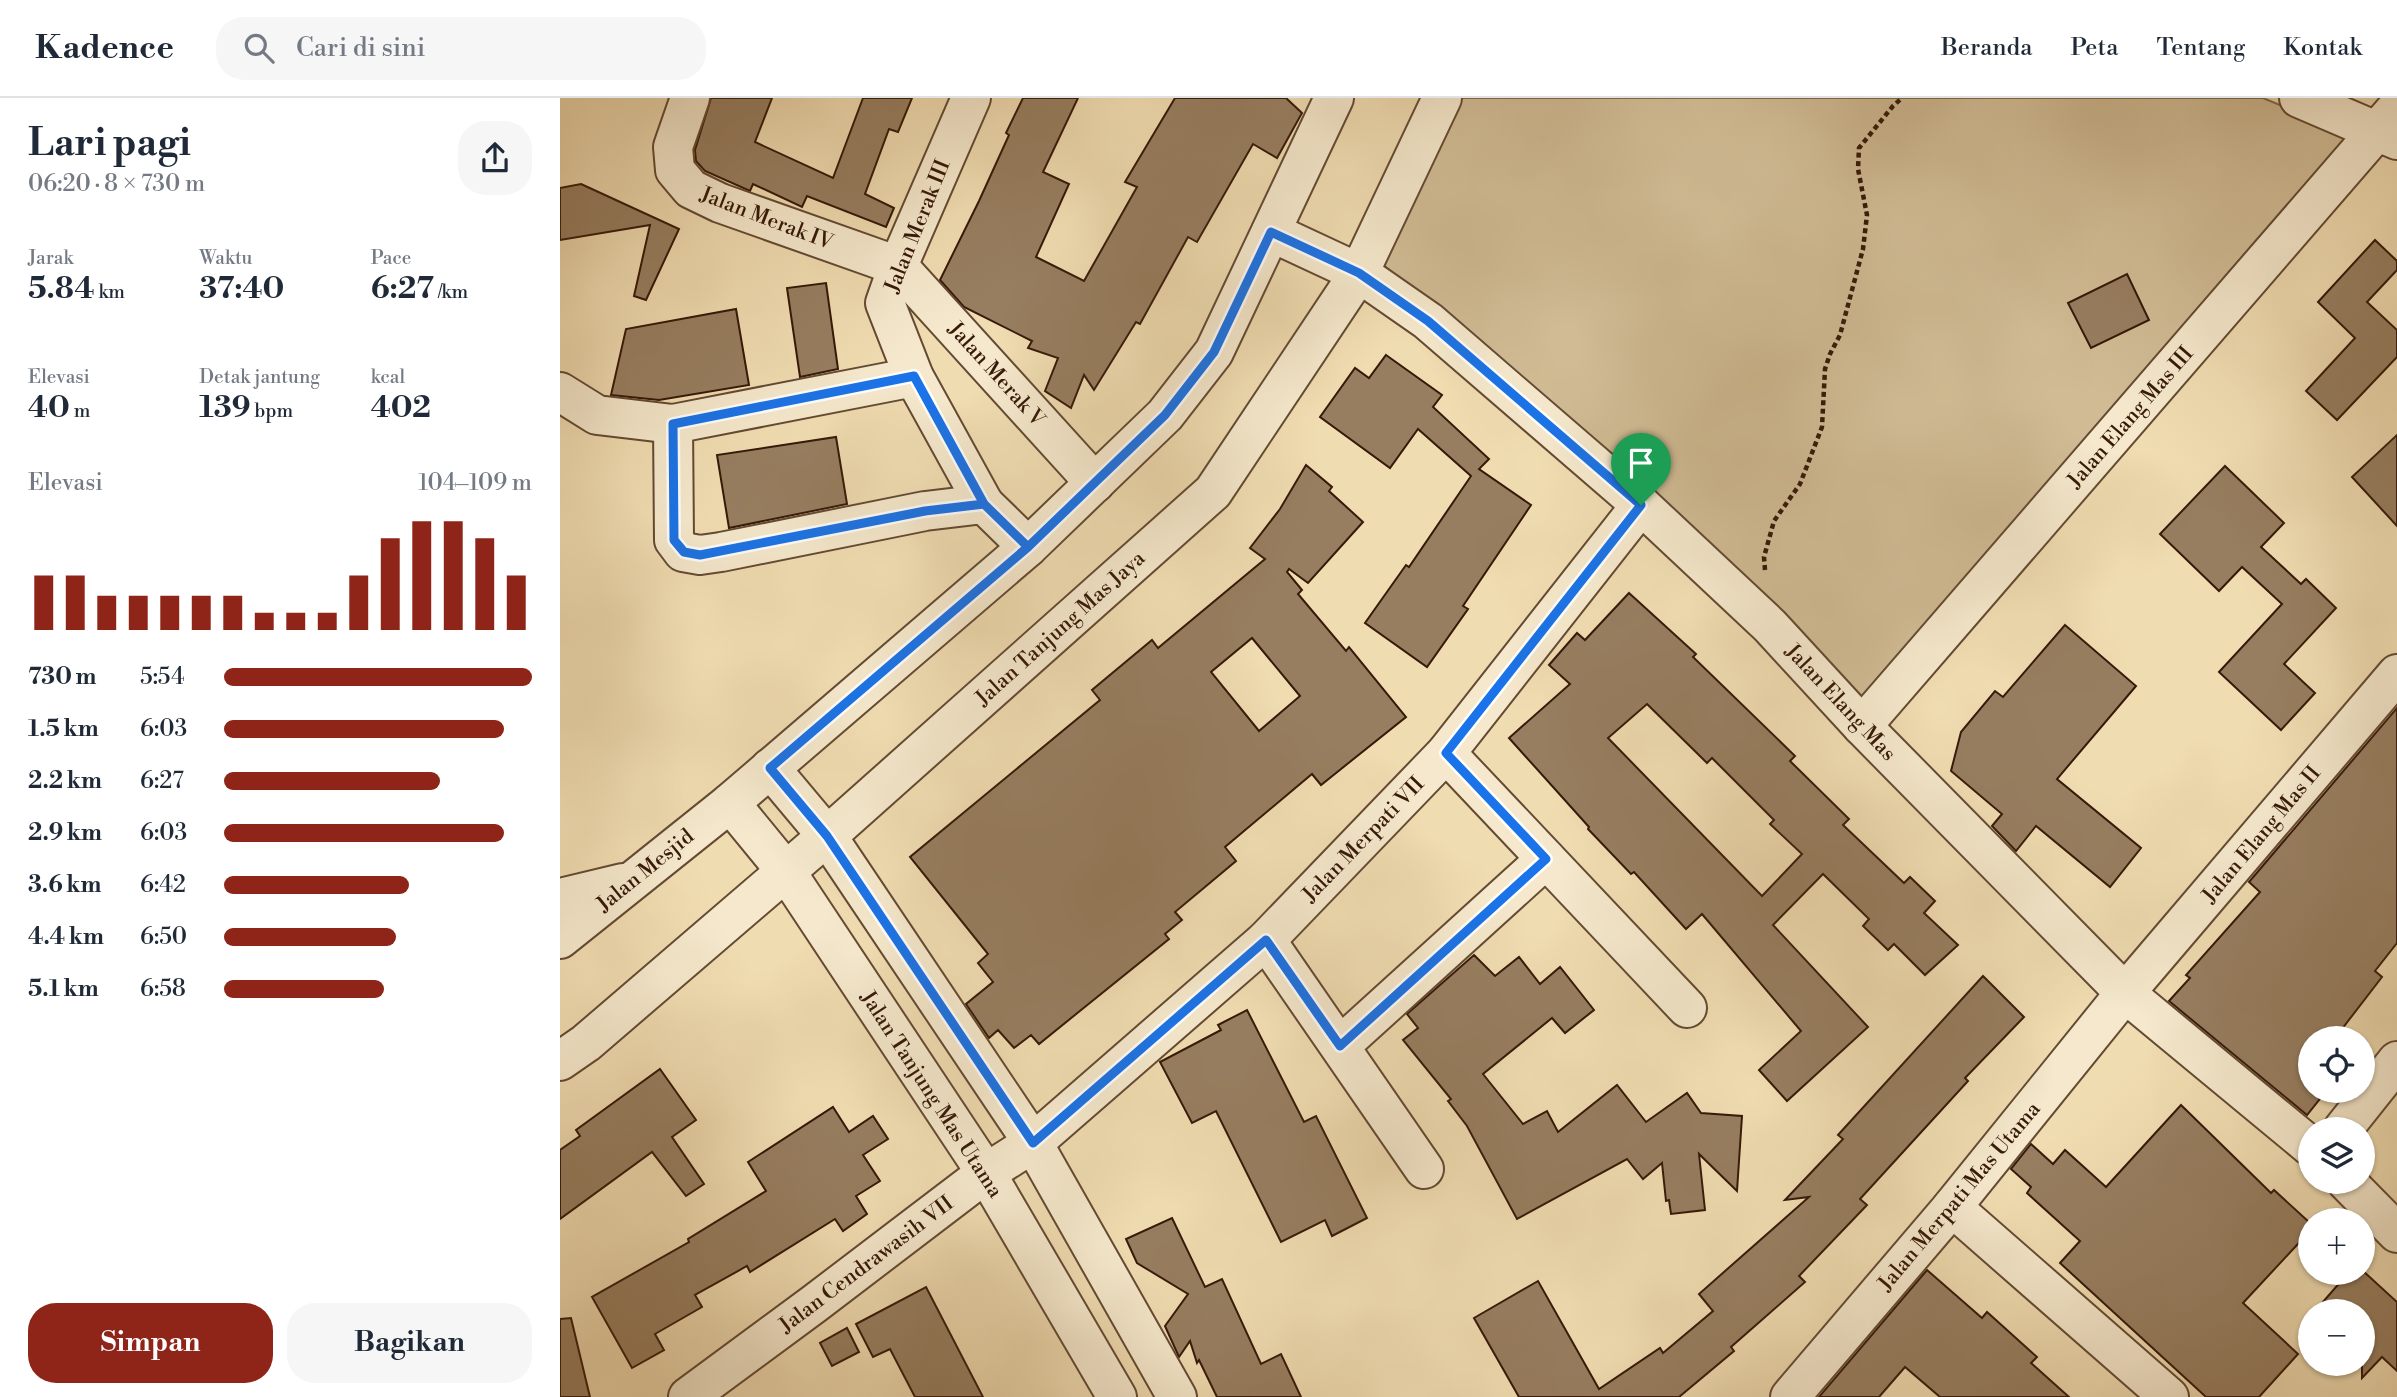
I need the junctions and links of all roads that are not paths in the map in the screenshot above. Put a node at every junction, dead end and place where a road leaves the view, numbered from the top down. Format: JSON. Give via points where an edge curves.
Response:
{"nodes":[{"id":1,"x":690,"y":98,"type":"edge"},
{"id":2,"x":971,"y":98,"type":"edge"},
{"id":3,"x":1334,"y":98,"type":"edge"},
{"id":4,"x":1442,"y":98,"type":"edge"},
{"id":5,"x":2299,"y":98,"type":"edge"},
{"id":6,"x":2390,"y":126,"type":"edge"},
{"id":7,"x":1271,"y":232,"type":"junction"},
{"id":8,"x":898,"y":267,"type":"junction"},
{"id":9,"x":1351,"y":270,"type":"junction"},
{"id":10,"x":914,"y":376,"type":"junction"},
{"id":11,"x":572,"y":399,"type":"edge"},
{"id":12,"x":673,"y":424,"type":"junction"},
{"id":13,"x":1095,"y":483,"type":"junction"},
{"id":14,"x":984,"y":504,"type":"junction"},
{"id":15,"x":1641,"y":505,"type":"junction"},
{"id":16,"x":1028,"y":547,"type":"junction"},
{"id":17,"x":2397,"y":674,"type":"edge"},
{"id":18,"x":1862,"y":726,"type":"junction"},
{"id":19,"x":1446,"y":753,"type":"junction"},
{"id":20,"x":770,"y":768,"type":"junction"},
{"id":21,"x":730,"y":803,"type":"junction"},
{"id":22,"x":827,"y":836,"type":"junction"},
{"id":23,"x":1546,"y":859,"type":"junction"},
{"id":24,"x":785,"y":870,"type":"junction"},
{"id":25,"x":632,"y":880,"type":"junction"},
{"id":26,"x":560,"y":898,"type":"edge"},
{"id":27,"x":560,"y":939,"type":"edge"},
{"id":28,"x":1266,"y":940,"type":"junction"},
{"id":29,"x":2125,"y":993,"type":"junction"},
{"id":30,"x":1687,"y":1008,"type":"dead end"},
{"id":31,"x":1340,"y":1046,"type":"junction"},
{"id":32,"x":560,"y":1061,"type":"edge"},
{"id":33,"x":2397,"y":1061,"type":"edge"},
{"id":34,"x":1075,"y":1105,"type":"joint"},
{"id":35,"x":2353,"y":1117,"type":"edge"},
{"id":36,"x":2298,"y":1136,"type":"edge"},
{"id":37,"x":1033,"y":1143,"type":"junction"},
{"id":38,"x":1424,"y":1169,"type":"dead end"},
{"id":39,"x":986,"y":1173,"type":"junction"},
{"id":40,"x":2359,"y":1194,"type":"edge"},
{"id":41,"x":1952,"y":1207,"type":"junction"},
{"id":42,"x":2397,"y":1233,"type":"edge"},
{"id":43,"x":688,"y":1397,"type":"edge"},
{"id":44,"x":1117,"y":1397,"type":"edge"},
{"id":45,"x":1177,"y":1397,"type":"edge"},
{"id":46,"x":1791,"y":1397,"type":"edge"},
{"id":47,"x":2169,"y":1397,"type":"edge"}],
"edges":[{"from":1,"to":8,"type":"street","name":"Jalan Merak IV","via":[[673,147],[675,170],[691,189]]},
{"from":2,"to":8,"type":"street","name":"Jalan Merak III"},
{"from":3,"to":7,"type":"street","name":"Jalan Mesjid"},
{"from":4,"to":9,"type":"street","name":"Jalan Tanjung Mas Jaya"},
{"from":5,"to":6,"type":"street"},
{"from":6,"to":18,"type":"street","name":"Jalan Elang Mas III","via":[[2298,224]]},
{"from":7,"to":9,"type":"street","name":"Jalan Elang Mas"},
{"from":7,"to":13,"type":"street","name":"Jalan Mesjid","via":[[1214,352],[1165,415]]},
{"from":8,"to":10,"type":"street","name":"Jalan Merak III","via":[[885,303]]},
{"from":8,"to":13,"type":"street","name":"Jalan Merak V"},
{"from":9,"to":15,"type":"street","name":"Jalan Elang Mas","via":[[1428,321]]},
{"from":9,"to":22,"type":"street","name":"Jalan Tanjung Mas Jaya","via":[[1213,492]]},
{"from":10,"to":12,"type":"street"},
{"from":10,"to":14,"type":"street","name":"Jalan Merak III"},
{"from":11,"to":12,"type":"street","via":[[606,417]]},
{"from":12,"to":14,"type":"street","via":[[674,540],[690,554]]},
{"from":13,"to":16,"type":"street","name":"Jalan Mesjid"},
{"from":14,"to":16,"type":"street","name":"Jalan Merak III"},
{"from":15,"to":18,"type":"street","name":"Jalan Elang Mas","via":[[1770,626]]},
{"from":15,"to":19,"type":"street","name":"Jalan Merpati VII"},
{"from":16,"to":20,"type":"street","name":"Jalan Mesjid"},
{"from":17,"to":29,"type":"street","name":"Jalan Elang Mas II"},
{"from":18,"to":29,"type":"street","name":"Jalan Elang Mas"},
{"from":19,"to":23,"type":"street"},
{"from":19,"to":28,"type":"street","name":"Jalan Merpati VII"},
{"from":20,"to":21,"type":"street","name":"Jalan Mesjid"},
{"from":20,"to":22,"type":"street"},
{"from":21,"to":24,"type":"street","name":"Jalan Tanjung Mas Utama"},
{"from":21,"to":25,"type":"street","name":"Jalan Mesjid"},
{"from":22,"to":24,"type":"street","name":"Jalan Tanjung Mas Jaya"},
{"from":22,"to":37,"type":"street"},
{"from":23,"to":30,"type":"street"},
{"from":23,"to":31,"type":"street"},
{"from":24,"to":32,"type":"street","name":"Jalan Tanjung Mas Jaya"},
{"from":24,"to":39,"type":"street","name":"Jalan Tanjung Mas Utama"},
{"from":25,"to":26,"type":"street"},
{"from":25,"to":27,"type":"street","name":"Jalan Mesjid"},
{"from":28,"to":31,"type":"street"},
{"from":28,"to":34,"type":"street","name":"Jalan Merpati VII"},
{"from":29,"to":36,"type":"street","name":"Jalan Elang Mas"},
{"from":29,"to":41,"type":"street","name":"Jalan Merpati Mas Utama"},
{"from":31,"to":38,"type":"street"},
{"from":33,"to":35,"type":"street"},
{"from":34,"to":37,"type":"street","name":"Jalan Cendrawasih VII"},
{"from":37,"to":39,"type":"street","name":"Jalan Cendrawasih VII"},
{"from":37,"to":45,"type":"street"},
{"from":39,"to":43,"type":"street","name":"Jalan Cendrawasih VII"},
{"from":39,"to":44,"type":"street","name":"Jalan Tanjung Mas Utama"},
{"from":40,"to":42,"type":"street"},
{"from":41,"to":46,"type":"street","name":"Jalan Merpati Mas Utama"},
{"from":41,"to":47,"type":"street"}]}
